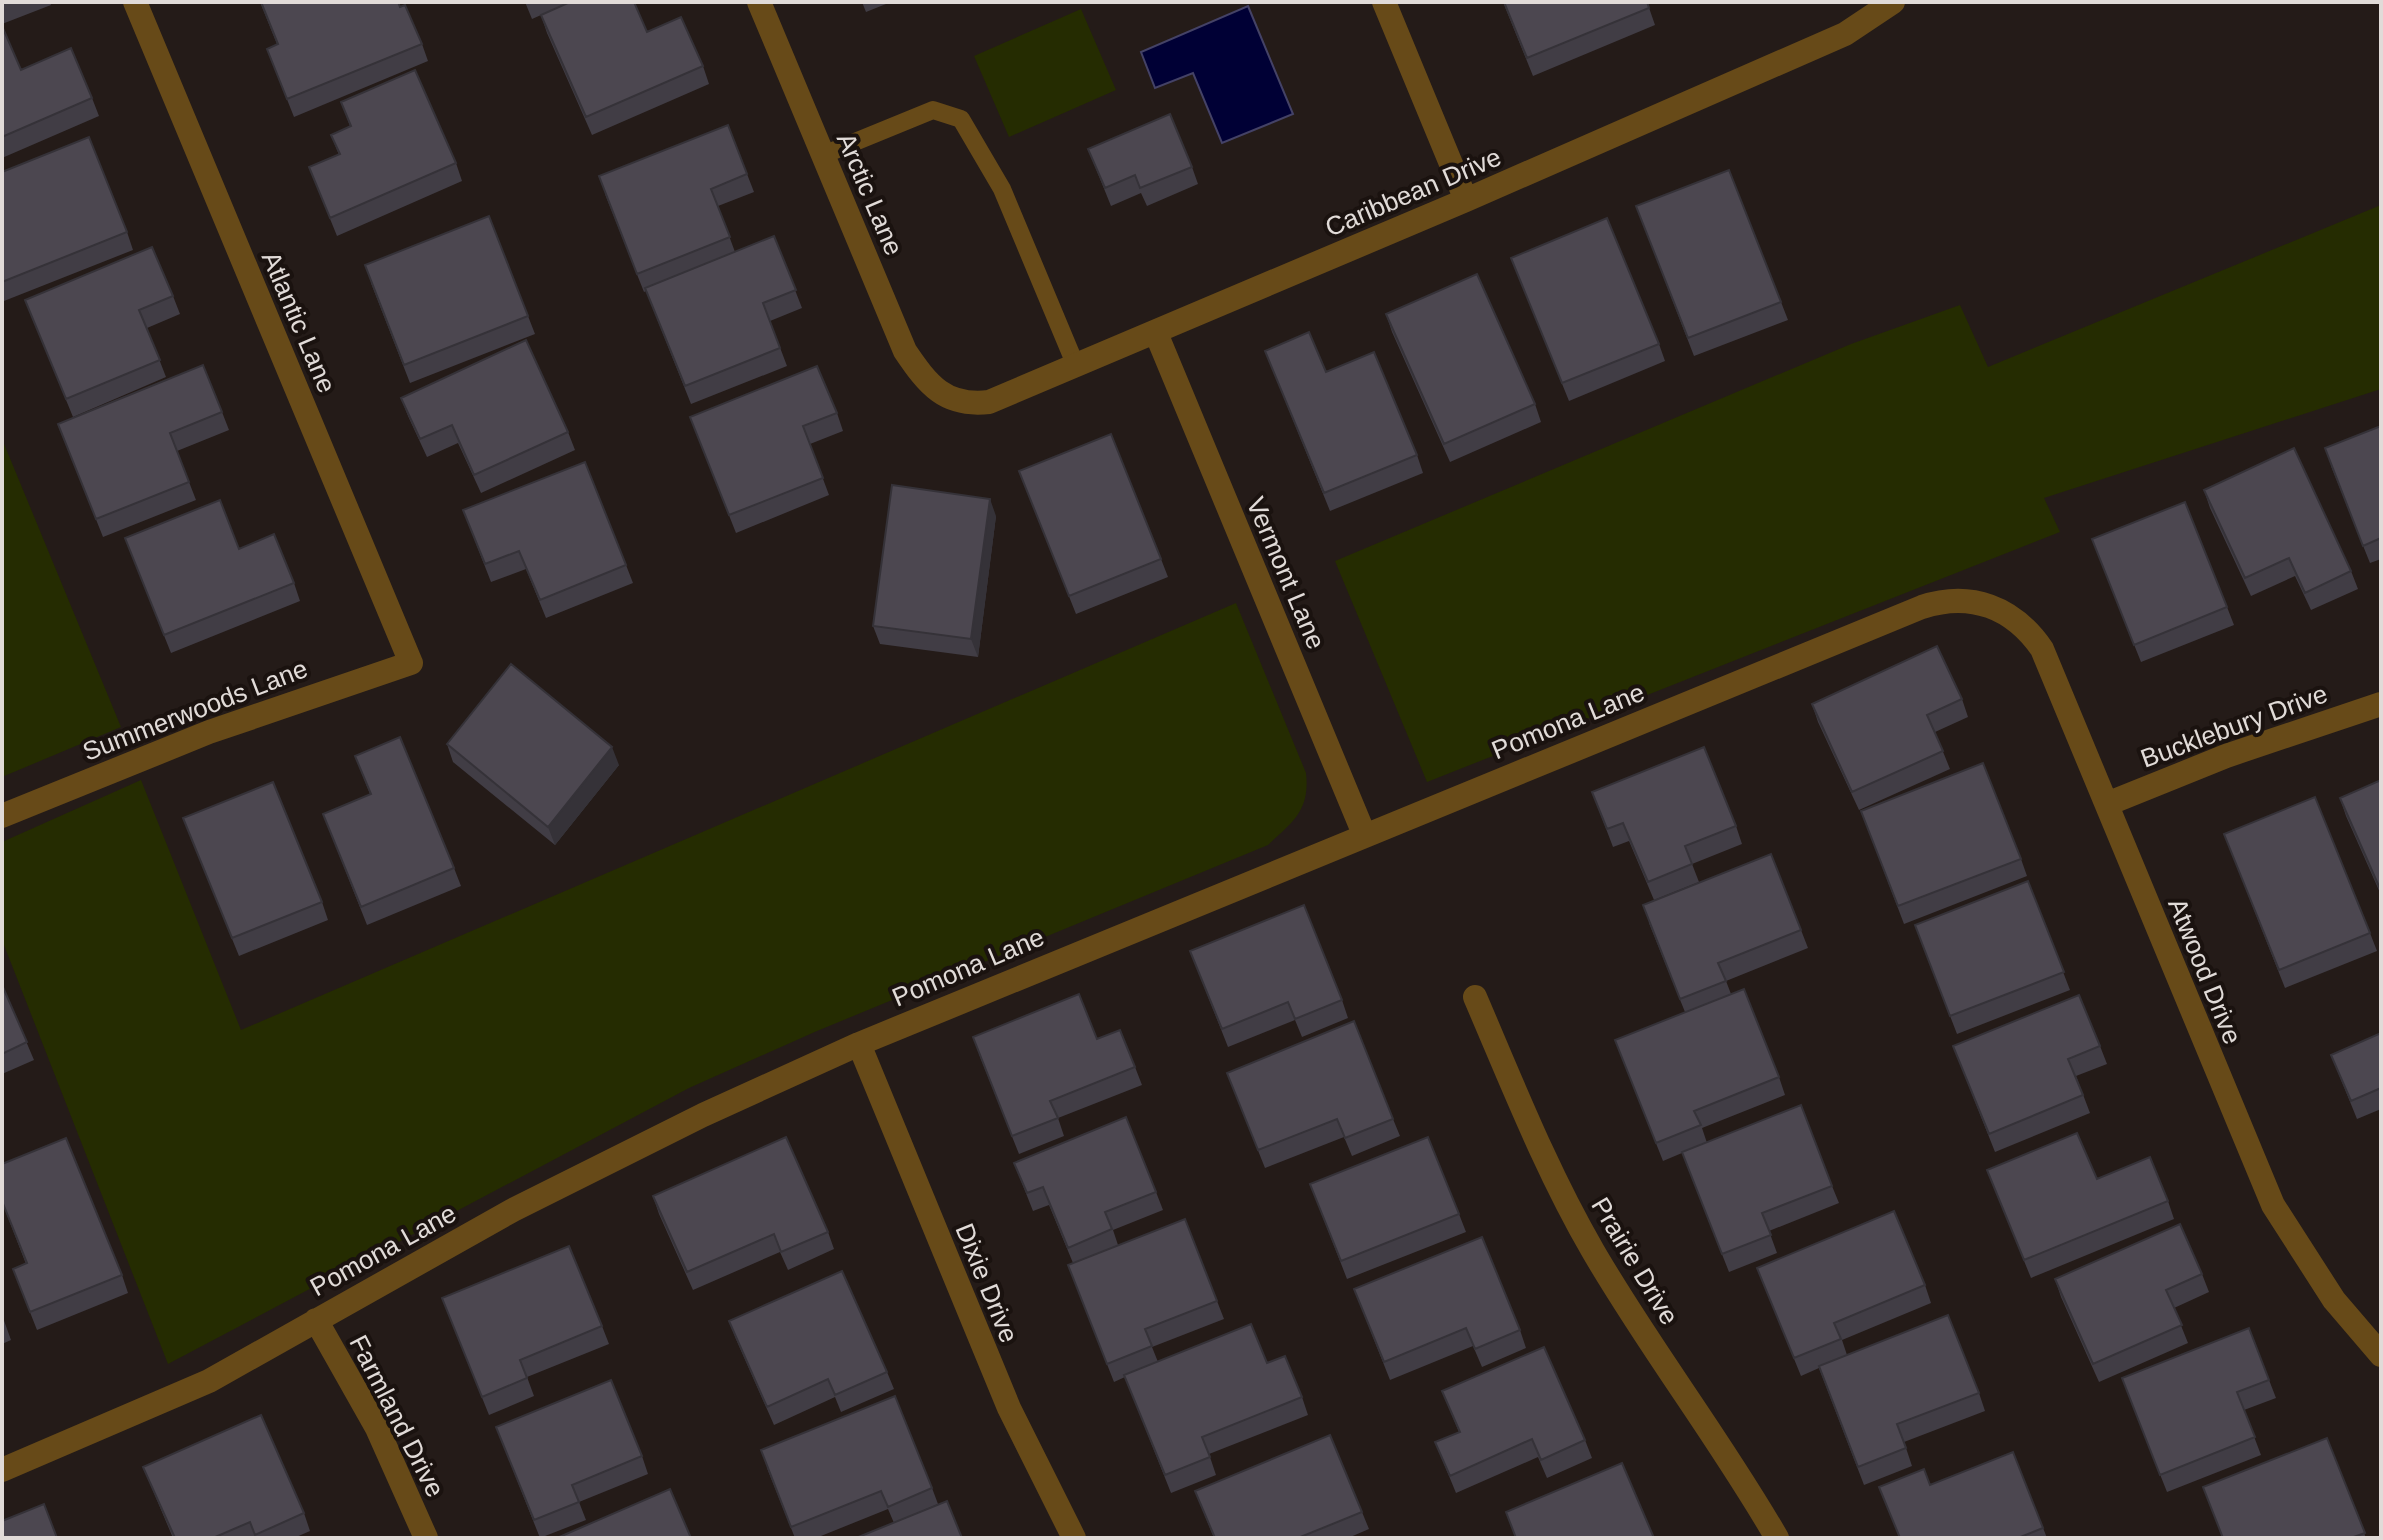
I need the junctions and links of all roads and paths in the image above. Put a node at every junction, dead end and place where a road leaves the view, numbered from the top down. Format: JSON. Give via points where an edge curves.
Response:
{"nodes":[{"id":1,"x":135,"y":2,"type":"edge"},
{"id":2,"x":759,"y":2,"type":"edge"},
{"id":3,"x":1384,"y":2,"type":"edge"},
{"id":4,"x":1893,"y":2,"type":"edge"},
{"id":5,"x":823,"y":155,"type":"junction"},
{"id":6,"x":1466,"y":200,"type":"junction"},
{"id":7,"x":1156,"y":333,"type":"junction"},
{"id":8,"x":1076,"y":366,"type":"junction"},
{"id":9,"x":946,"y":396,"type":"joint"},
{"id":10,"x":1990,"y":605,"type":"joint"},
{"id":11,"x":411,"y":663,"type":"joint"},
{"id":12,"x":2381,"y":704,"type":"edge"},
{"id":13,"x":2107,"y":804,"type":"junction"},
{"id":14,"x":2,"y":816,"type":"edge"},
{"id":15,"x":1364,"y":834,"type":"junction"},
{"id":16,"x":1475,"y":997,"type":"dead end"},
{"id":17,"x":859,"y":1044,"type":"junction"},
{"id":18,"x":316,"y":1320,"type":"junction"},
{"id":19,"x":2381,"y":1355,"type":"edge"},
{"id":20,"x":2,"y":1470,"type":"edge"},
{"id":21,"x":426,"y":1538,"type":"edge"},
{"id":22,"x":1074,"y":1538,"type":"edge"},
{"id":23,"x":1777,"y":1538,"type":"edge"}],
"edges":[{"from":1,"to":11,"type":"street","name":"Atlantic Lane"},
{"from":2,"to":5,"type":"street","name":"Arctic Lane"},
{"from":3,"to":6,"type":"street"},
{"from":4,"to":6,"type":"street","name":"Caribbean Drive","via":[[1845,34]]},
{"from":5,"to":8,"type":"lane","via":[[933,110],[961,119],[1002,189]]},
{"from":5,"to":9,"type":"street","name":"Arctic Lane","via":[[905,351],[925,381]]},
{"from":6,"to":7,"type":"street","name":"Caribbean Drive"},
{"from":7,"to":8,"type":"street","name":"Caribbean Drive"},
{"from":7,"to":15,"type":"street","name":"Vermont Lane"},
{"from":8,"to":9,"type":"street","name":"Caribbean Drive","via":[[989,402],[965,404]]},
{"from":10,"to":13,"type":"street","name":"Atwood Drive","via":[[2020,622],[2042,649]]},
{"from":10,"to":15,"type":"street","name":"Pomona Lane","via":[[1950,600],[1922,607]]},
{"from":11,"to":14,"type":"street","name":"Summerwoods Lane","via":[[209,732]]},
{"from":12,"to":13,"type":"street","name":"Bucklebury Drive","via":[[2226,756]]},
{"from":13,"to":19,"type":"street","name":"Atwood Drive","via":[[2273,1205],[2315,1274]]},
{"from":15,"to":17,"type":"street","name":"Pomona Lane"},
{"from":16,"to":23,"type":"street","name":"Prairie Drive","via":[[1543,1155],[1591,1248]]},
{"from":17,"to":18,"type":"street","name":"Pomona Lane","via":[[589,1171]]},
{"from":17,"to":22,"type":"street","name":"Dixie Drive","via":[[1009,1408]]},
{"from":18,"to":20,"type":"street","name":"Pomona Lane","via":[[161,1404]]},
{"from":18,"to":21,"type":"street","name":"Farmland Drive","via":[[383,1441]]}]}
